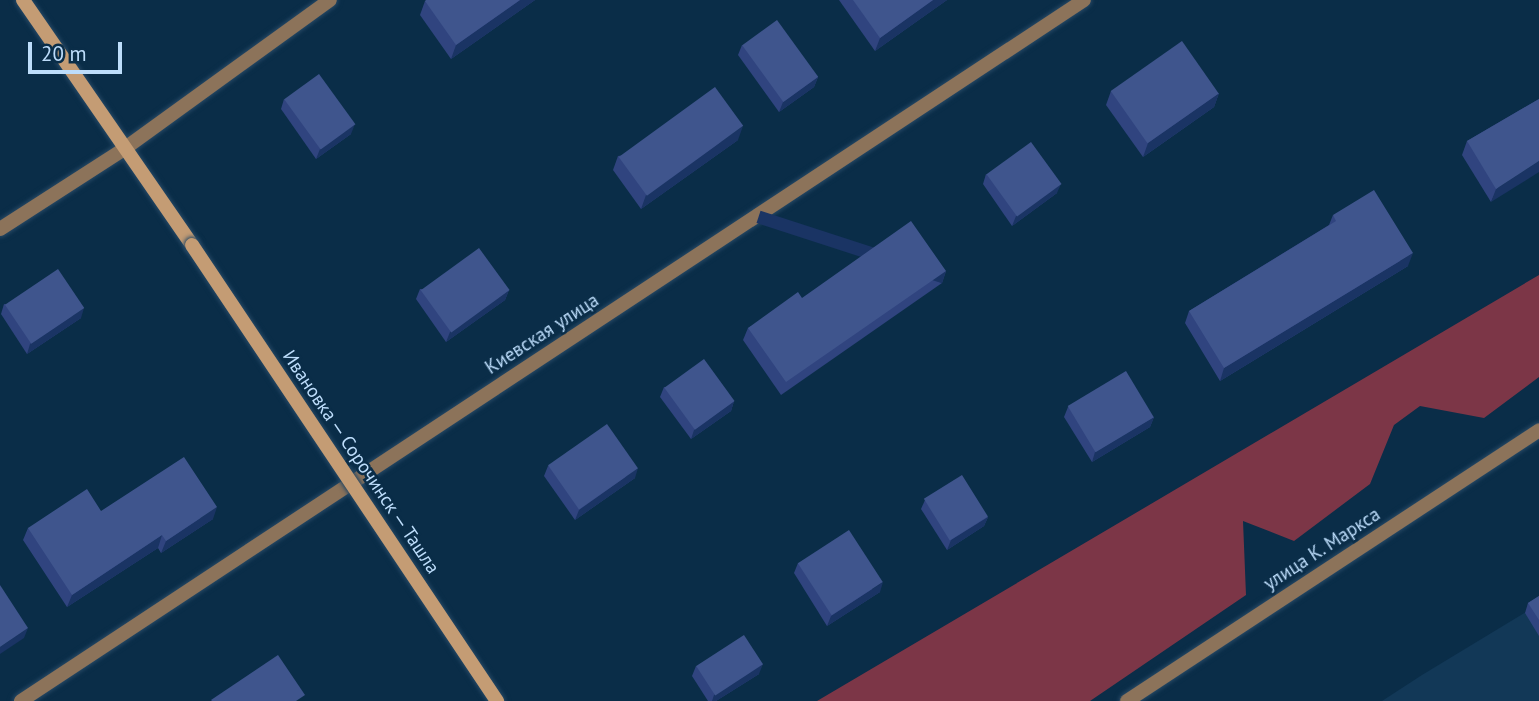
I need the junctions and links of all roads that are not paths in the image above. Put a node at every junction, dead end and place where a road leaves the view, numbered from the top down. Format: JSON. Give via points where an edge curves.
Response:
{"nodes":[{"id":1,"x":23,"y":0,"type":"edge"},
{"id":2,"x":330,"y":0,"type":"edge"},
{"id":3,"x":1084,"y":0,"type":"edge"},
{"id":4,"x":124,"y":149,"type":"junction"},
{"id":5,"x":0,"y":229,"type":"edge"},
{"id":6,"x":1539,"y":429,"type":"edge"},
{"id":7,"x":21,"y":701,"type":"edge"},
{"id":8,"x":497,"y":701,"type":"edge"},
{"id":9,"x":1126,"y":701,"type":"edge"}],
"edges":[{"from":1,"to":4,"type":"main road","name":"Ивановка — Сорочинск — Ташла"},
{"from":2,"to":4,"type":"street"},
{"from":3,"to":7,"type":"street","name":"Киевская улица"},
{"from":4,"to":5,"type":"street"},
{"from":4,"to":8,"type":"main road","name":"Ивановка — Сорочинск — Ташла","bridge":true},
{"from":6,"to":9,"type":"street","name":"улица К. Маркса"}]}
